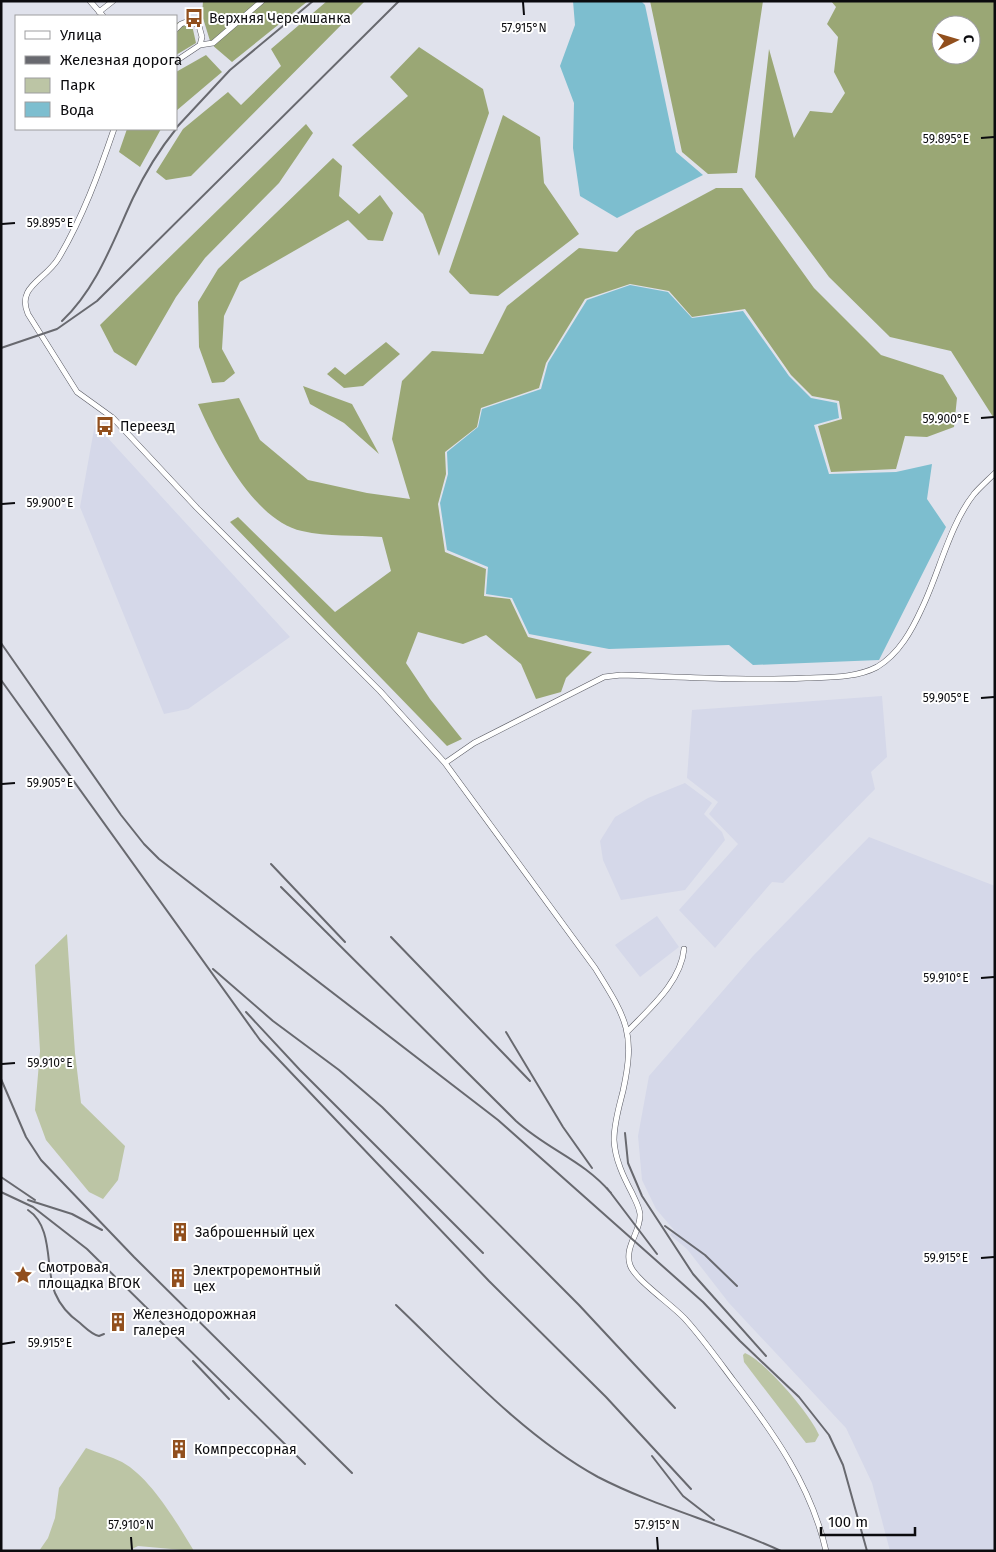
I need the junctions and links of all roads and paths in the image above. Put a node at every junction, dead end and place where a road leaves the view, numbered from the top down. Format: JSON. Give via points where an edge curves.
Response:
{"nodes":[{"id":1,"x":90,"y":1,"type":"edge"},
{"id":2,"x":113,"y":1,"type":"edge"},
{"id":3,"x":262,"y":1,"type":"edge"},
{"id":4,"x":101,"y":14,"type":"edge"},
{"id":5,"x":178,"y":28,"type":"edge"},
{"id":6,"x":200,"y":45,"type":"junction"},
{"id":7,"x":178,"y":60,"type":"edge"},
{"id":8,"x":114,"y":130,"type":"edge"},
{"id":9,"x":995,"y":473,"type":"edge"},
{"id":10,"x":445,"y":763,"type":"junction"},
{"id":11,"x":684,"y":949,"type":"dead end"},
{"id":12,"x":628,"y":1031,"type":"junction"},
{"id":13,"x":826,"y":1551,"type":"edge"}],
"edges":[{"from":1,"to":4,"type":"street"},
{"from":2,"to":4,"type":"street"},
{"from":3,"to":6,"type":"street","via":[[213,43]]},
{"from":5,"to":6,"type":"street","via":[[187,21],[196,23],[201,30]]},
{"from":6,"to":7,"type":"street"},
{"from":8,"to":10,"type":"street","via":[[83,208],[58,258],[49,272],[26,292],[23,300],[28,314],[77,392],[113,418],[197,508],[380,691]]},
{"from":9,"to":10,"type":"street","via":[[973,494],[908,633],[893,655],[876,667],[838,676],[754,680],[604,677],[474,743]]},
{"from":10,"to":12,"type":"street","via":[[595,968],[614,998]]},
{"from":11,"to":12,"type":"street","via":[[671,983]]},
{"from":12,"to":13,"type":"street","via":[[629,1055],[614,1139],[620,1167],[640,1212],[629,1253],[631,1266],[637,1276],[692,1327],[764,1420],[809,1497]]}]}
